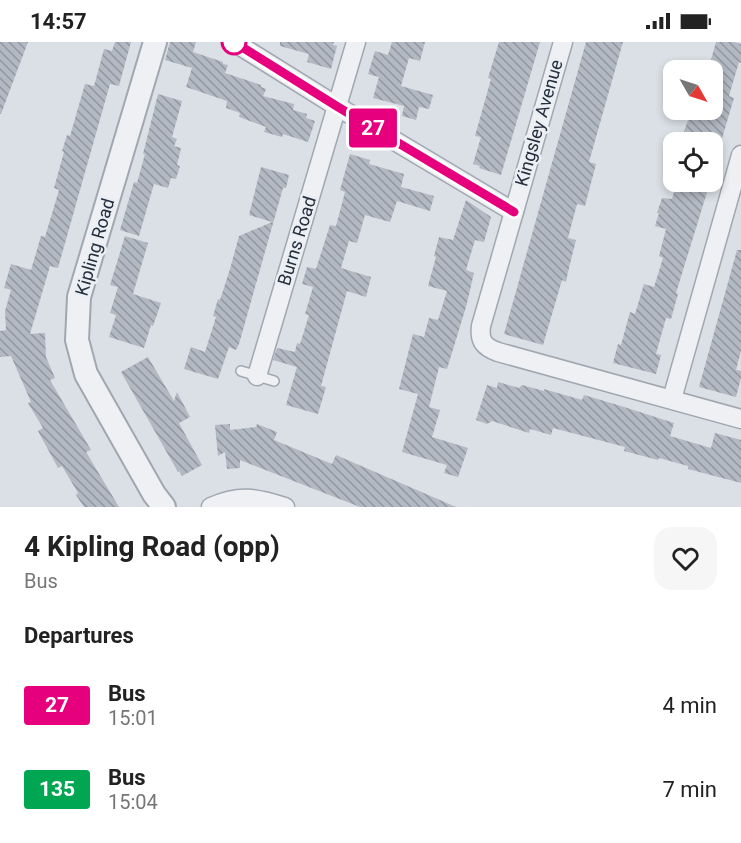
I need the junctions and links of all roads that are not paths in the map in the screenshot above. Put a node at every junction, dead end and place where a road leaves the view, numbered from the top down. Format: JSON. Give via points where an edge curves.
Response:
{"nodes":[{"id":1,"x":155,"y":42,"type":"edge"},
{"id":2,"x":234,"y":42,"type":"edge"},
{"id":3,"x":356,"y":42,"type":"edge"},
{"id":4,"x":562,"y":42,"type":"edge"},
{"id":5,"x":338,"y":107,"type":"junction"},
{"id":6,"x":741,"y":155,"type":"edge"},
{"id":7,"x":514,"y":212,"type":"junction"},
{"id":8,"x":257,"y":376,"type":"dead end"},
{"id":9,"x":672,"y":399,"type":"junction"},
{"id":10,"x":741,"y":419,"type":"edge"},
{"id":11,"x":164,"y":507,"type":"edge"},
{"id":12,"x":211,"y":507,"type":"edge"},
{"id":13,"x":285,"y":507,"type":"edge"}],
"edges":[{"from":1,"to":11,"type":"street","name":"Kipling Road","via":[[79,297],[77,340],[86,374]]},
{"from":2,"to":5,"type":"street"},
{"from":3,"to":5,"type":"street","name":"Burns Road"},
{"from":4,"to":7,"type":"street","name":"Kingsley Avenue"},
{"from":5,"to":7,"type":"street"},
{"from":5,"to":8,"type":"street","name":"Burns Road"},
{"from":6,"to":9,"type":"street"},
{"from":7,"to":9,"type":"street","name":"Kingsley Avenue","via":[[481,326],[482,343],[498,352]]},
{"from":9,"to":10,"type":"street"},
{"from":12,"to":13,"type":"street","via":[[254,498]]}]}
